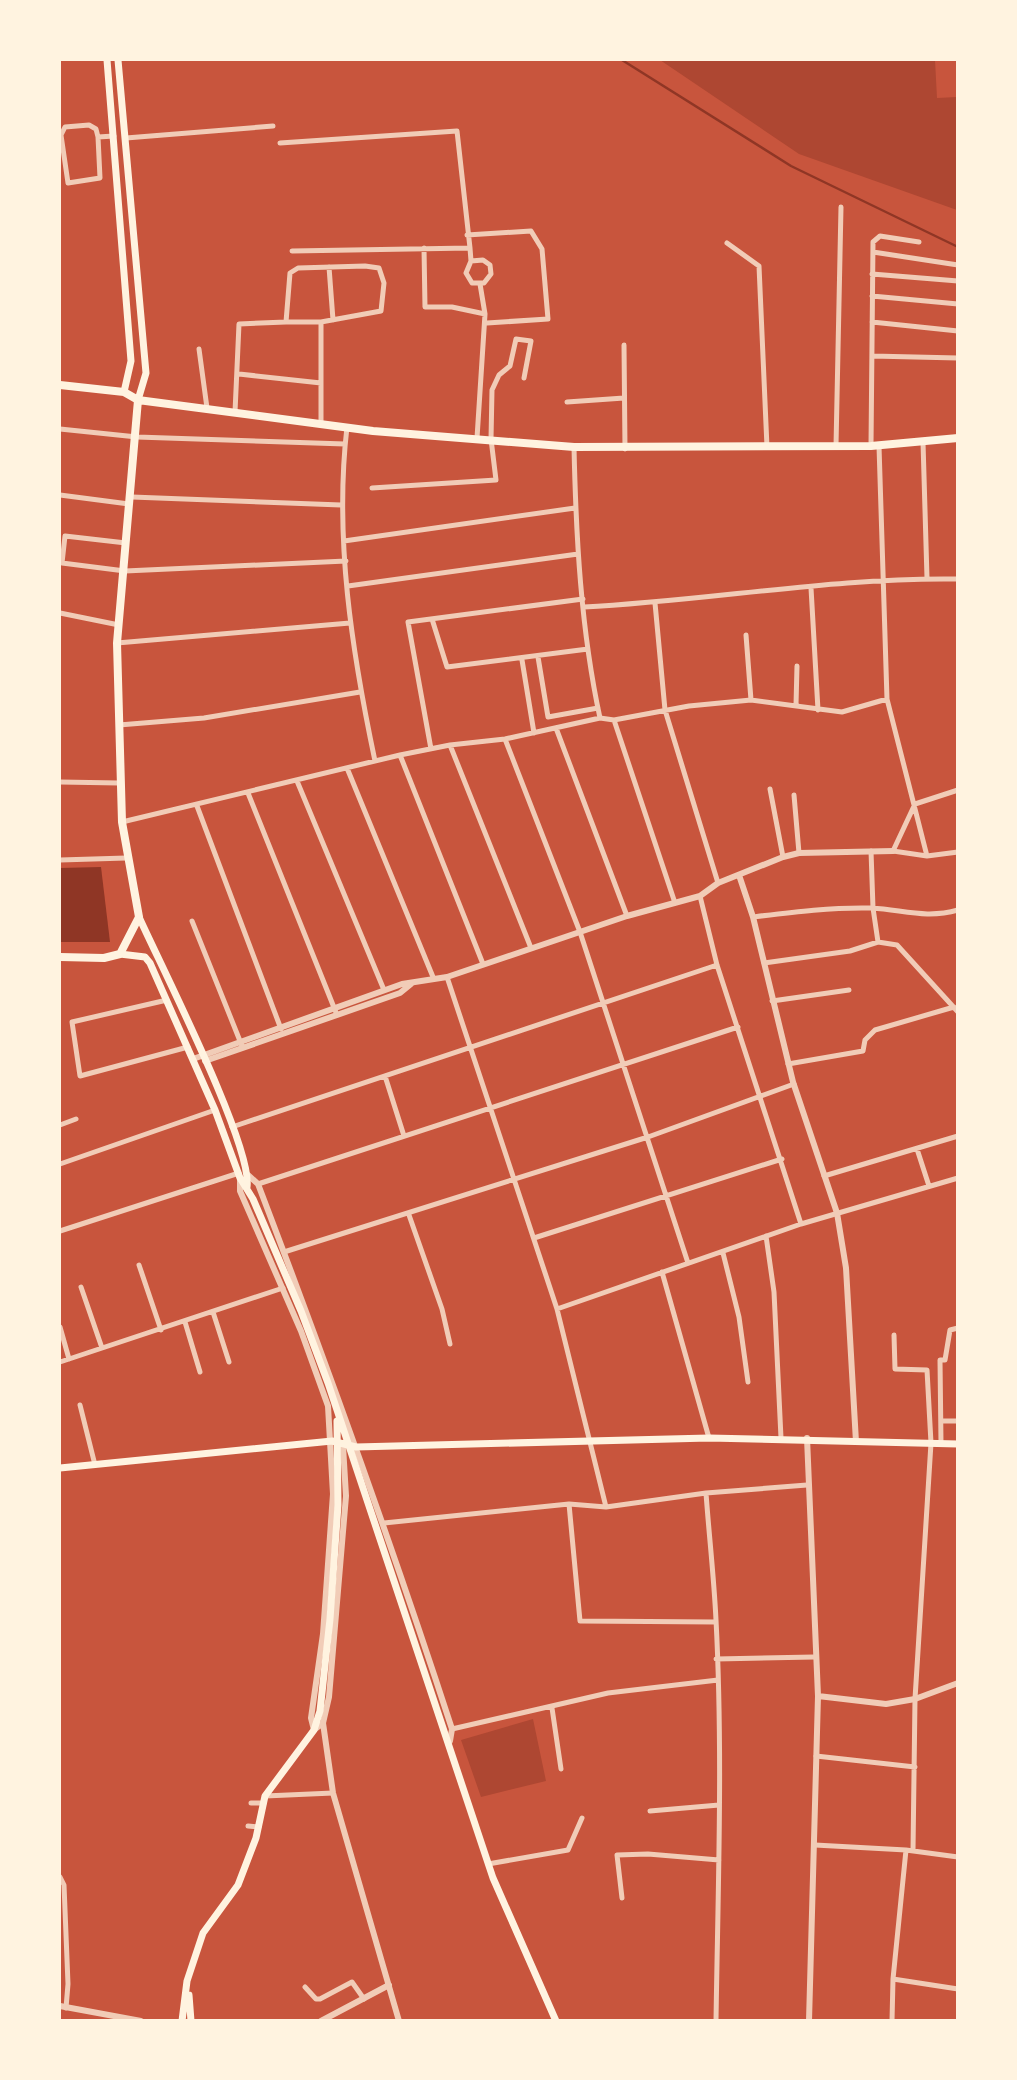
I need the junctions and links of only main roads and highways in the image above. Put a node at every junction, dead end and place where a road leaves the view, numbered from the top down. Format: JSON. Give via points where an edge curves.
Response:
{"nodes":[{"id":1,"x":107,"y":60,"type":"edge"},
{"id":2,"x":118,"y":60,"type":"edge"},
{"id":3,"x":60,"y":385,"type":"edge"},
{"id":4,"x":124,"y":392,"type":"junction"},
{"id":5,"x":138,"y":400,"type":"junction"},
{"id":6,"x":957,"y":438,"type":"edge"},
{"id":7,"x":139,"y":917,"type":"junction"},
{"id":8,"x":120,"y":954,"type":"junction"},
{"id":9,"x":60,"y":957,"type":"edge"},
{"id":10,"x":242,"y":1175,"type":"junction"},
{"id":11,"x":337,"y":1415,"type":"junction"},
{"id":12,"x":957,"y":1444,"type":"edge"},
{"id":13,"x":60,"y":1468,"type":"edge"},
{"id":14,"x":187,"y":1981,"type":"junction"},
{"id":15,"x":555,"y":2019,"type":"edge"},
{"id":16,"x":182,"y":2021,"type":"edge"},
{"id":17,"x":191,"y":2021,"type":"edge"}],
"edges":[{"from":1,"to":4,"type":"main road","via":[[131,361]]},
{"from":2,"to":5,"type":"main road","via":[[146,373]]},
{"from":3,"to":4,"type":"main road"},
{"from":4,"to":5,"type":"main road"},
{"from":5,"to":6,"type":"main road","via":[[321,424],[574,447],[875,446]]},
{"from":5,"to":7,"type":"main road","via":[[117,643],[122,822]]},
{"from":7,"to":8,"type":"main road"},
{"from":7,"to":10,"type":"main road","via":[[231,1127]]},
{"from":8,"to":9,"type":"main road"},
{"from":8,"to":10,"type":"main road","via":[[145,957]]},
{"from":10,"to":11,"type":"main road","via":[[305,1323]]},
{"from":11,"to":14,"type":"main road","via":[[338,1505],[320,1711],[314,1730],[264,1800],[238,1885],[203,1933]]},
{"from":11,"to":15,"type":"main road","via":[[363,1480],[488,1864]]},
{"from":12,"to":13,"type":"main road","via":[[709,1438],[356,1447],[332,1441]]},
{"from":14,"to":16,"type":"main road"},
{"from":14,"to":17,"type":"main road"}]}
